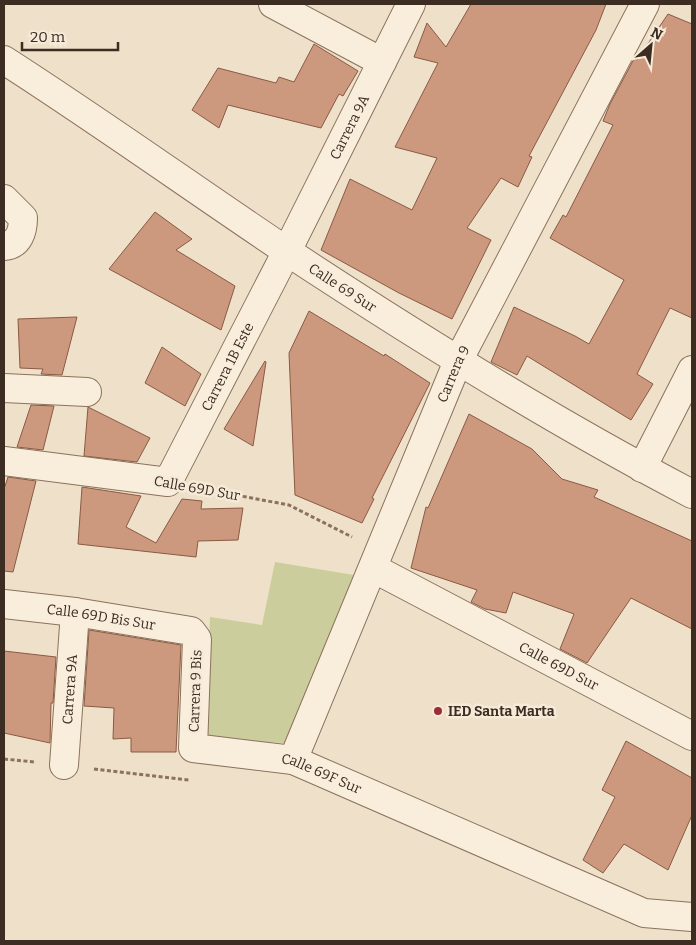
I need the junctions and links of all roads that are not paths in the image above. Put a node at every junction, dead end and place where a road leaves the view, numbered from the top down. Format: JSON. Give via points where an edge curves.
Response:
{"nodes":[{"id":1,"x":272,"y":4,"type":"edge"},
{"id":2,"x":411,"y":4,"type":"edge"},
{"id":3,"x":645,"y":4,"type":"edge"},
{"id":4,"x":5,"y":62,"type":"edge"},
{"id":5,"x":382,"y":62,"type":"junction"},
{"id":6,"x":4,"y":199,"type":"edge"},
{"id":7,"x":11,"y":242,"type":"edge"},
{"id":8,"x":287,"y":251,"type":"junction"},
{"id":9,"x":458,"y":361,"type":"junction"},
{"id":10,"x":692,"y":370,"type":"edge"},
{"id":11,"x":4,"y":388,"type":"edge"},
{"id":12,"x":87,"y":392,"type":"dead end"},
{"id":13,"x":4,"y":461,"type":"edge"},
{"id":14,"x":642,"y":468,"type":"junction"},
{"id":15,"x":168,"y":482,"type":"joint"},
{"id":16,"x":692,"y":494,"type":"edge"},
{"id":17,"x":376,"y":560,"type":"junction"},
{"id":18,"x":4,"y":604,"type":"edge"},
{"id":19,"x":75,"y":612,"type":"junction"},
{"id":20,"x":195,"y":635,"type":"joint"},
{"id":21,"x":692,"y":736,"type":"edge"},
{"id":22,"x":193,"y":748,"type":"joint"},
{"id":23,"x":292,"y":760,"type":"junction"},
{"id":24,"x":64,"y":766,"type":"road end"},
{"id":25,"x":692,"y":917,"type":"edge"}],
"edges":[{"from":1,"to":5,"type":"street"},
{"from":2,"to":5,"type":"street","name":"Carrera 9A"},
{"from":3,"to":9,"type":"street","name":"Carrera 9"},
{"from":4,"to":8,"type":"street","name":"Calle 69 Sur"},
{"from":5,"to":8,"type":"street","name":"Carrera 9A"},
{"from":6,"to":7,"type":"street","via":[[23,218],[23,228]]},
{"from":8,"to":9,"type":"street","name":"Calle 69 Sur"},
{"from":8,"to":15,"type":"street","name":"Carrera 1B Este"},
{"from":9,"to":14,"type":"street","name":"Calle 69 Sur"},
{"from":9,"to":17,"type":"street","name":"Carrera 9"},
{"from":10,"to":14,"type":"street"},
{"from":11,"to":12,"type":"street"},
{"from":13,"to":15,"type":"street","name":"Calle 69D Sur"},
{"from":14,"to":16,"type":"street","name":"Calle 69 Sur"},
{"from":17,"to":21,"type":"street","name":"Calle 69D Sur"},
{"from":17,"to":23,"type":"street","name":"Carrera 9"},
{"from":18,"to":19,"type":"street","name":"Calle 69D Bis Sur"},
{"from":19,"to":20,"type":"street","name":"Calle 69D Bis Sur","via":[[191,631]]},
{"from":19,"to":24,"type":"street","name":"Carrera 9A"},
{"from":20,"to":22,"type":"street","name":"Carrera 9 Bis"},
{"from":22,"to":23,"type":"street","name":"Calle 69F Sur"},
{"from":23,"to":25,"type":"street","name":"Calle 69F Sur","via":[[644,913]]}]}
